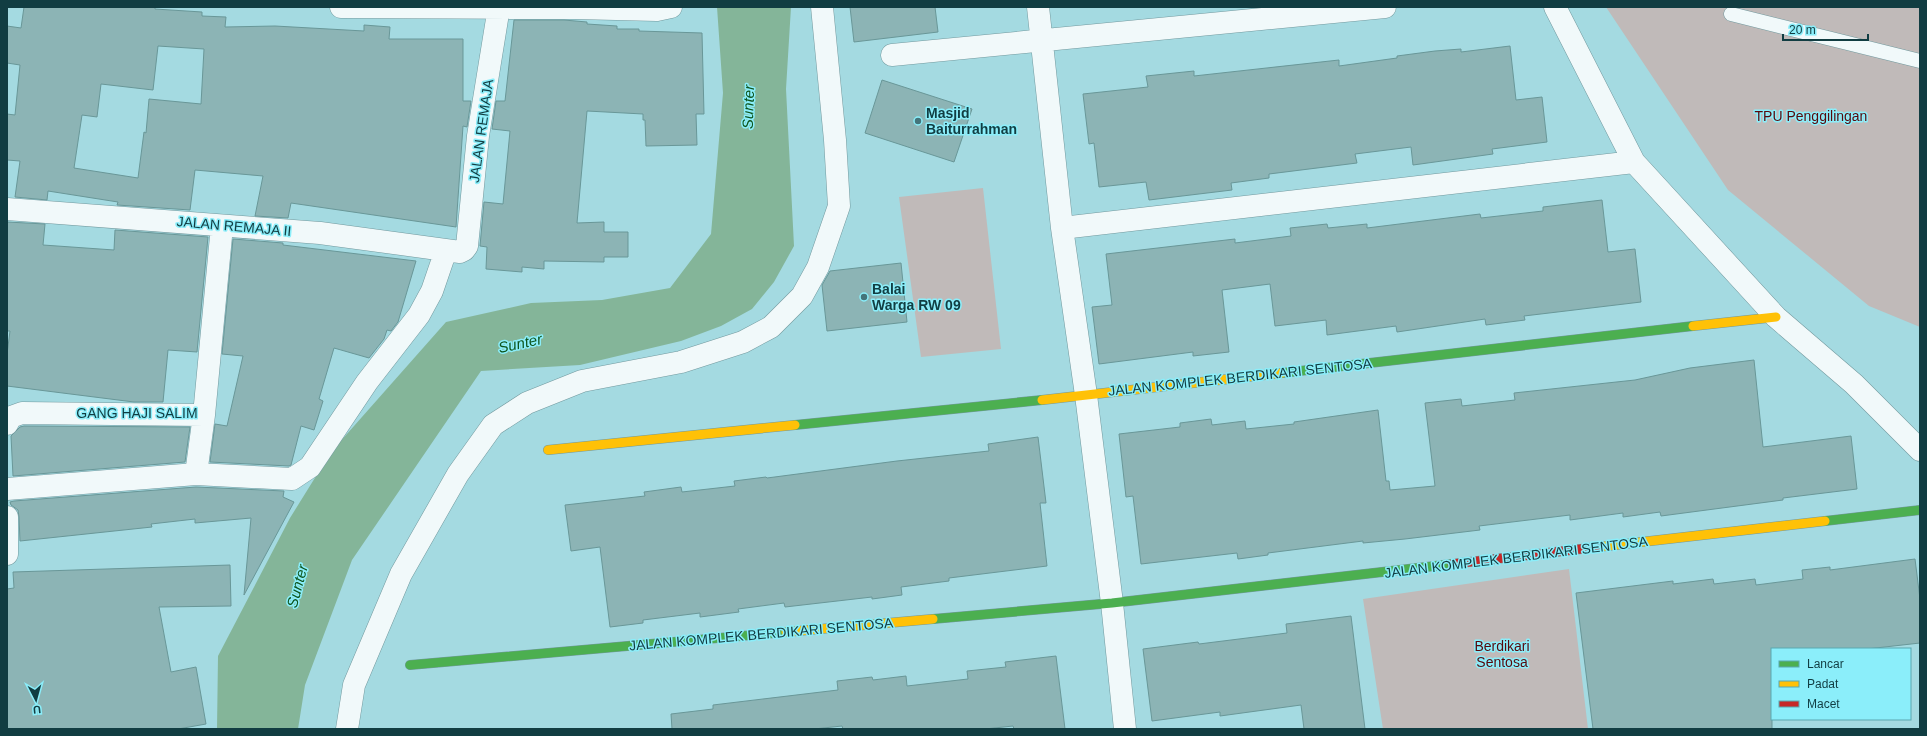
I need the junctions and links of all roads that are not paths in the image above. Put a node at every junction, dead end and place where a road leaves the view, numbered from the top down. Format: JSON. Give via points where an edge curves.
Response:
{"nodes":[{"id":1,"x":341,"y":7,"type":"edge"},
{"id":2,"x":671,"y":7,"type":"edge"},
{"id":3,"x":822,"y":7,"type":"edge"},
{"id":4,"x":1038,"y":7,"type":"edge"},
{"id":5,"x":1385,"y":7,"type":"edge"},
{"id":6,"x":1554,"y":7,"type":"edge"},
{"id":7,"x":499,"y":8,"type":"edge"},
{"id":8,"x":1731,"y":14,"type":"dead end"},
{"id":9,"x":1042,"y":42,"type":"junction"},
{"id":10,"x":892,"y":55,"type":"dead end"},
{"id":11,"x":1920,"y":61,"type":"edge"},
{"id":12,"x":1634,"y":162,"type":"junction"},
{"id":13,"x":7,"y":209,"type":"edge"},
{"id":14,"x":222,"y":226,"type":"junction"},
{"id":15,"x":1062,"y":228,"type":"junction"},
{"id":16,"x":453,"y":251,"type":"junction"},
{"id":17,"x":1776,"y":317,"type":"junction"},
{"id":18,"x":1086,"y":395,"type":"junction"},
{"id":19,"x":204,"y":415,"type":"junction"},
{"id":20,"x":7,"y":424,"type":"edge"},
{"id":21,"x":548,"y":450,"type":"dead end"},
{"id":22,"x":1920,"y":450,"type":"edge"},
{"id":23,"x":196,"y":474,"type":"junction"},
{"id":24,"x":7,"y":489,"type":"edge"},
{"id":25,"x":1920,"y":510,"type":"edge"},
{"id":26,"x":7,"y":517,"type":"edge"},
{"id":27,"x":7,"y":554,"type":"edge"},
{"id":28,"x":1112,"y":603,"type":"junction"},
{"id":29,"x":410,"y":665,"type":"dead end"},
{"id":30,"x":347,"y":729,"type":"edge"},
{"id":31,"x":1125,"y":729,"type":"edge"}],
"edges":[{"from":1,"to":7,"type":"street"},
{"from":2,"to":7,"type":"street","via":[[657,10]]},
{"from":3,"to":30,"type":"street","via":[[839,206],[818,267],[802,296],[771,327],[743,342],[681,362],[582,381],[527,403],[493,425],[458,474],[401,574],[354,685]]},
{"from":4,"to":9,"type":"street"},
{"from":5,"to":9,"type":"street"},
{"from":6,"to":12,"type":"street"},
{"from":7,"to":16,"type":"street","name":"JALAN REMAJA","via":[[478,136],[467,246],[464,250]]},
{"from":8,"to":11,"type":"lane"},
{"from":9,"to":10,"type":"street"},
{"from":9,"to":15,"type":"street"},
{"from":12,"to":15,"type":"street"},
{"from":12,"to":17,"type":"street"},
{"from":13,"to":14,"type":"street","name":"JALAN REMAJA II"},
{"from":14,"to":16,"type":"street","name":"JALAN REMAJA II","via":[[320,233]]},
{"from":14,"to":19,"type":"street","name":"GANG HAJI SALIM"},
{"from":15,"to":18,"type":"street"},
{"from":16,"to":23,"type":"street","name":"JALAN REMAJA","via":[[419,315],[367,382],[310,467],[292,479]]},
{"from":17,"to":18,"type":"street","name":"JALAN KOMPLEK BERDIKARI SENTOSA"},
{"from":17,"to":22,"type":"street","via":[[1854,384]]},
{"from":18,"to":21,"type":"street","name":"JALAN KOMPLEK BERDIKARI SENTOSA"},
{"from":18,"to":28,"type":"street"},
{"from":19,"to":20,"type":"street","name":"GANG HAJI SALIM","via":[[22,413],[11,417]]},
{"from":19,"to":23,"type":"street"},
{"from":23,"to":24,"type":"street","name":"JALAN REMAJA"},
{"from":25,"to":28,"type":"street","name":"JALAN KOMPLEK BERDIKARI SENTOSA"},
{"from":26,"to":27,"type":"street"},
{"from":28,"to":29,"type":"street","name":"JALAN KOMPLEK BERDIKARI SENTOSA"},
{"from":28,"to":31,"type":"street"}]}
